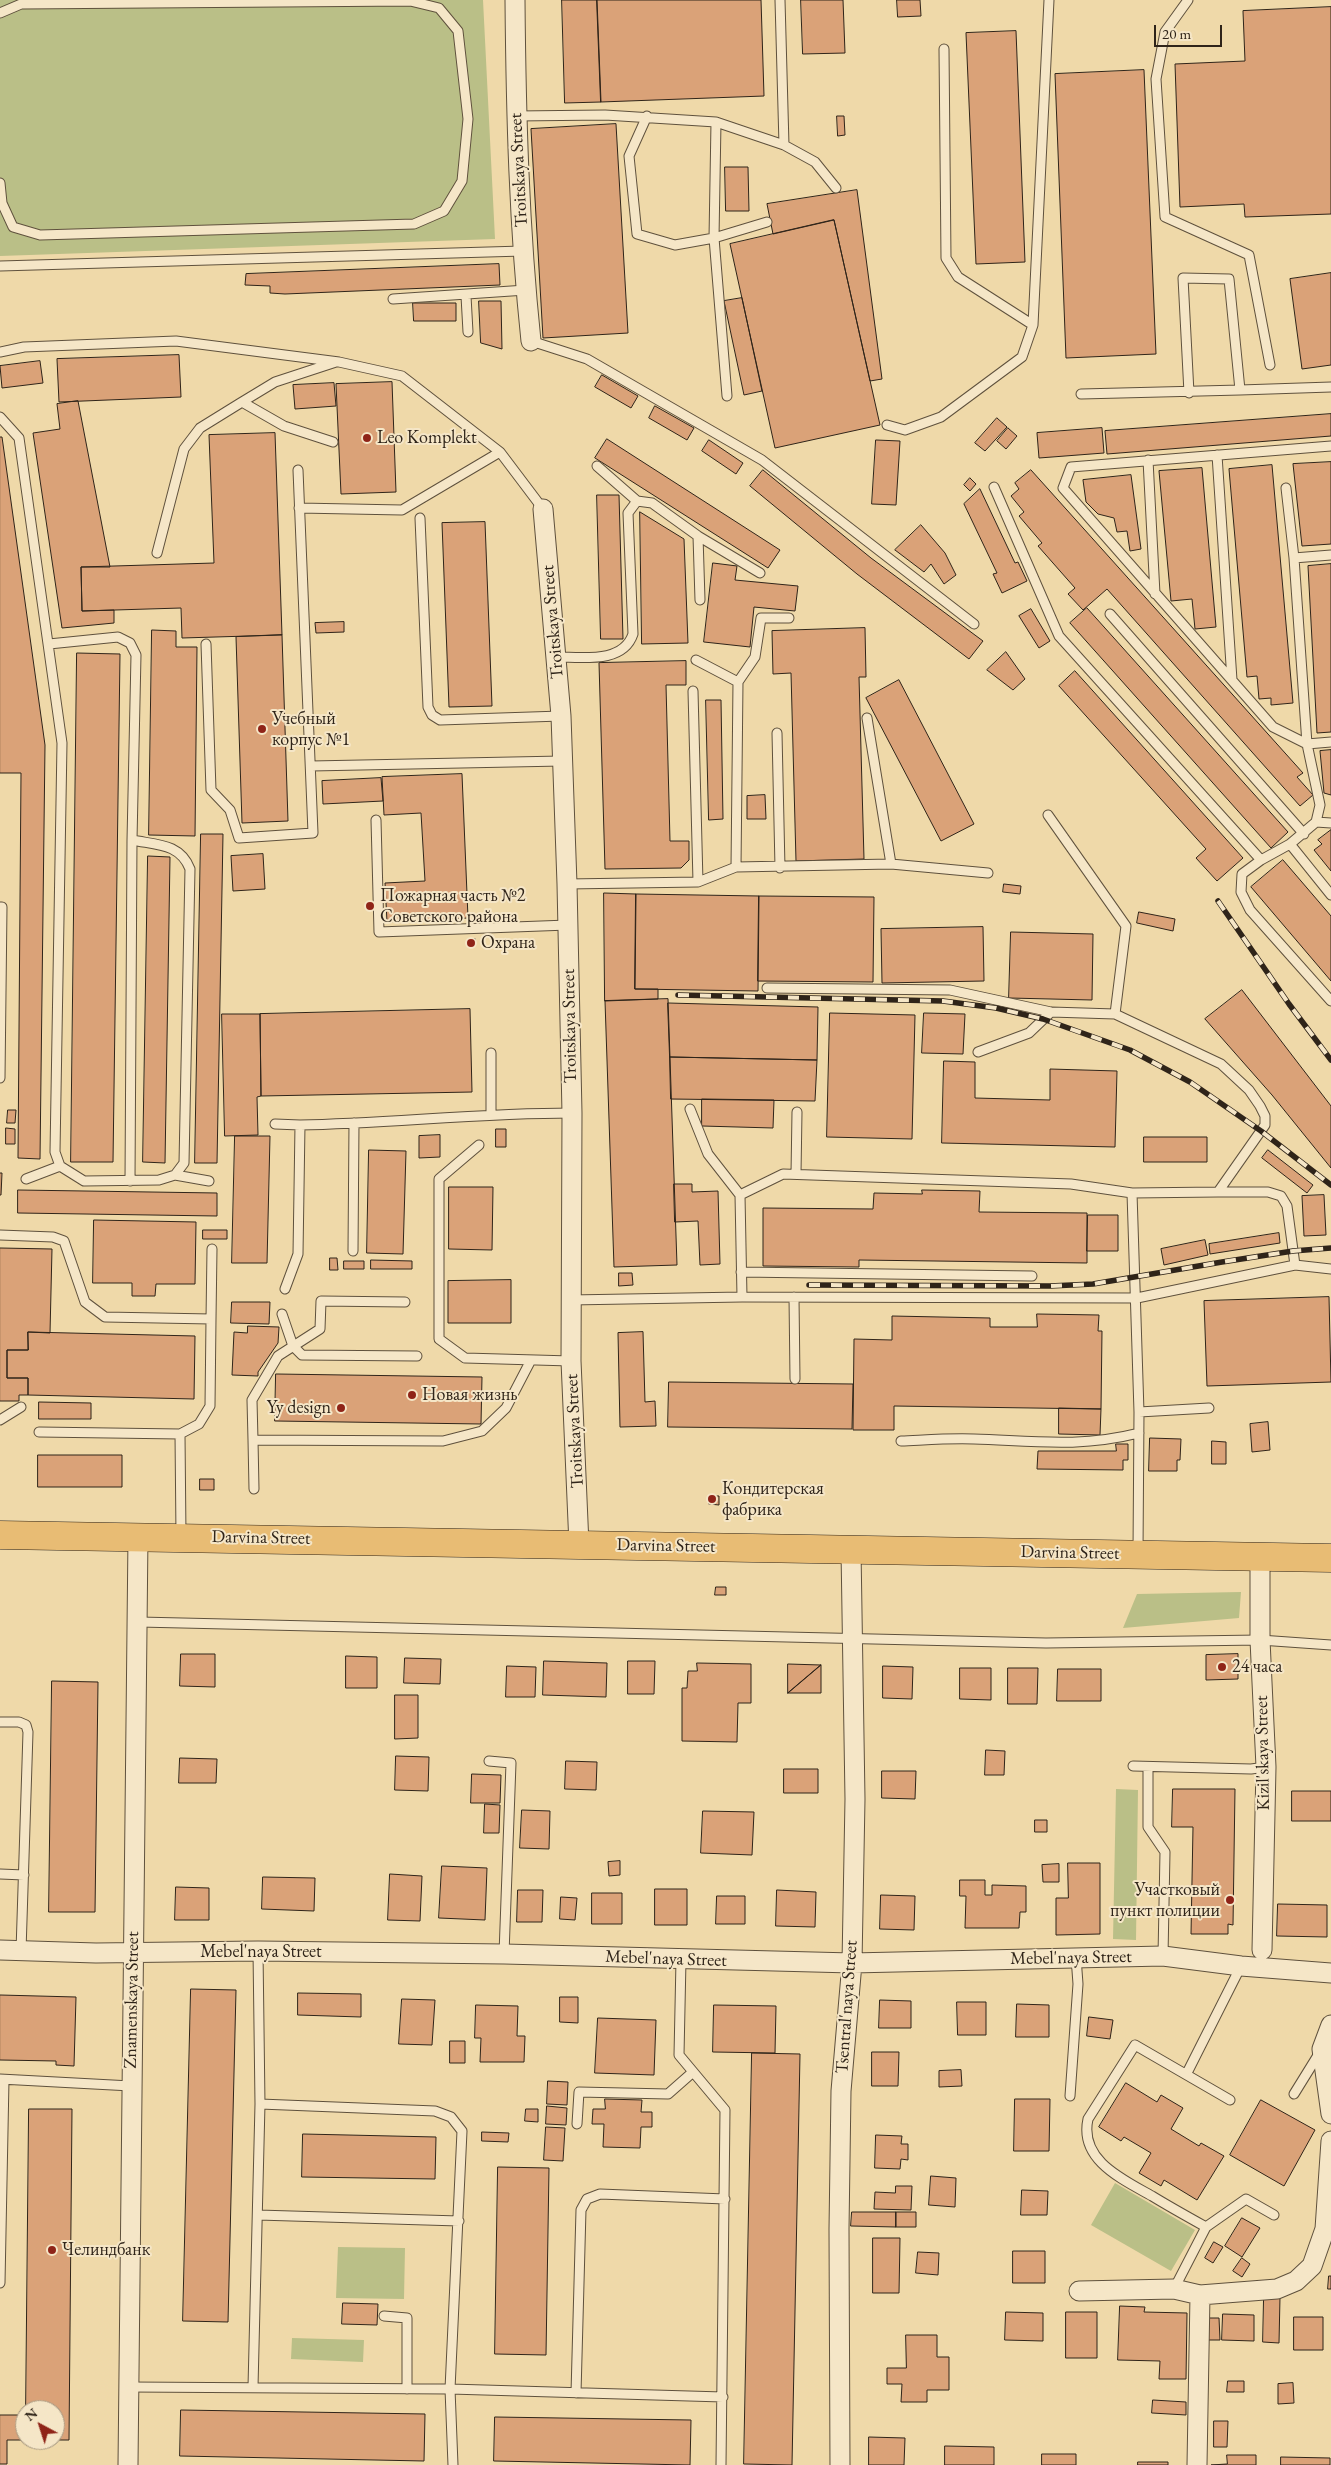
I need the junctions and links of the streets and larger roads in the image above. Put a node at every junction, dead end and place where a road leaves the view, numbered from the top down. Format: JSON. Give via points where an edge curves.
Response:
{"nodes":[{"id":1,"x":515,"y":0,"type":"edge"},
{"id":2,"x":531,"y":340,"type":"road end"},
{"id":3,"x":543,"y":508,"type":"road end"},
{"id":4,"x":0,"y":1535,"type":"edge"},
{"id":5,"x":138,"y":1536,"type":"junction"},
{"id":6,"x":579,"y":1545,"type":"junction"},
{"id":7,"x":851,"y":1550,"type":"junction"},
{"id":8,"x":1260,"y":1557,"type":"junction"},
{"id":9,"x":1331,"y":1558,"type":"edge"},
{"id":10,"x":0,"y":1950,"type":"edge"},
{"id":11,"x":1262,"y":1950,"type":"dead end"},
{"id":12,"x":133,"y":1953,"type":"junction"},
{"id":13,"x":852,"y":1963,"type":"junction"},
{"id":14,"x":1331,"y":1973,"type":"edge"},
{"id":15,"x":1331,"y":2025,"type":"edge"},
{"id":16,"x":1331,"y":2114,"type":"edge"},
{"id":17,"x":1331,"y":2141,"type":"edge"},
{"id":18,"x":1079,"y":2291,"type":"dead end"},
{"id":19,"x":1200,"y":2295,"type":"junction"},
{"id":20,"x":128,"y":2465,"type":"edge"},
{"id":21,"x":840,"y":2465,"type":"edge"},
{"id":22,"x":1197,"y":2465,"type":"edge"}],
"edges":[{"from":1,"to":2,"type":"street","name":"Troitskaya Street","via":[[516,116]]},
{"from":3,"to":6,"type":"street","name":"Troitskaya Street","via":[[561,716],[567,884],[572,1113],[571,1361]]},
{"from":4,"to":5,"type":"main road","name":"Darvina Street"},
{"from":5,"to":6,"type":"main road","name":"Darvina Street"},
{"from":5,"to":12,"type":"street","name":"Znamenskaya Street"},
{"from":6,"to":7,"type":"main road","name":"Darvina Street"},
{"from":7,"to":8,"type":"main road","name":"Darvina Street"},
{"from":7,"to":13,"type":"street","name":"Tsentral'naya Street","via":[[855,1799]]},
{"from":8,"to":9,"type":"main road","name":"Darvina Street"},
{"from":8,"to":11,"type":"street","name":"Kizil'skaya Street","via":[[1266,1767]]},
{"from":10,"to":12,"type":"street","name":"Mebel'naya Street"},
{"from":12,"to":13,"type":"street","name":"Mebel'naya Street","via":[[504,1954]]},
{"from":12,"to":20,"type":"street","name":"Znamenskaya Street"},
{"from":13,"to":14,"type":"street","name":"Mebel'naya Street","via":[[1163,1956]]},
{"from":13,"to":21,"type":"street","name":"Tsentral'naya Street","via":[[841,2091],[838,2229]]},
{"from":15,"to":16,"type":"street","via":[[1322,2049]]},
{"from":17,"to":19,"type":"street","via":[[1325,2229],[1312,2266],[1296,2281],[1277,2289]]},
{"from":18,"to":19,"type":"street","via":[[1174,2289]]},
{"from":19,"to":22,"type":"street"}]}
